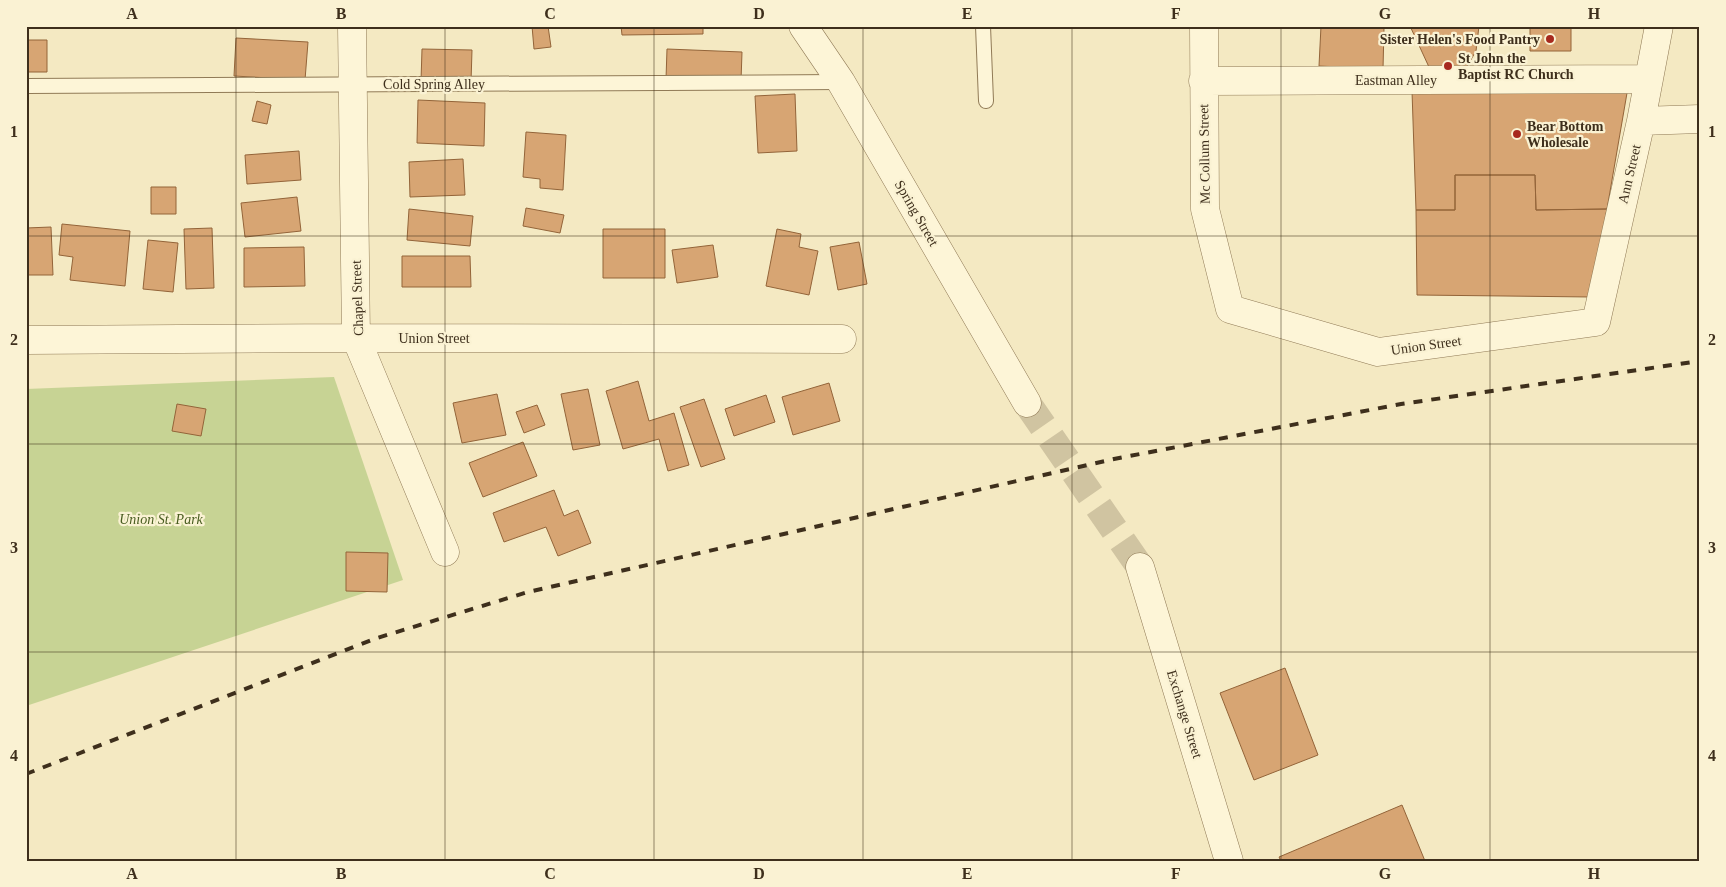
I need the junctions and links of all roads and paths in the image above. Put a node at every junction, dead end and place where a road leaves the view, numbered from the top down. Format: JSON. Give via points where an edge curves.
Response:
{"nodes":[{"id":1,"x":352,"y":26,"type":"edge"},
{"id":2,"x":803,"y":26,"type":"edge"},
{"id":3,"x":983,"y":26,"type":"edge"},
{"id":4,"x":1204,"y":26,"type":"edge"},
{"id":5,"x":1659,"y":26,"type":"edge"},
{"id":6,"x":1649,"y":79,"type":"junction"},
{"id":7,"x":1203,"y":81,"type":"junction"},
{"id":8,"x":841,"y":82,"type":"junction"},
{"id":9,"x":353,"y":85,"type":"junction"},
{"id":10,"x":26,"y":86,"type":"edge"},
{"id":11,"x":986,"y":101,"type":"dead end"},
{"id":12,"x":1700,"y":119,"type":"edge"},
{"id":13,"x":1641,"y":121,"type":"junction"},
{"id":14,"x":1230,"y":309,"type":"joint"},
{"id":15,"x":1596,"y":322,"type":"joint"},
{"id":16,"x":356,"y":338,"type":"junction"},
{"id":17,"x":842,"y":339,"type":"dead end"},
{"id":18,"x":26,"y":340,"type":"edge"},
{"id":19,"x":1027,"y":403,"type":"tunnel mouth"},
{"id":20,"x":445,"y":552,"type":"dead end"},
{"id":21,"x":1140,"y":567,"type":"tunnel mouth"},
{"id":22,"x":1229,"y":861,"type":"edge"}],
"edges":[{"from":1,"to":9,"type":"street","name":"Chapel Street"},
{"from":2,"to":8,"type":"street","name":"Spring Street"},
{"from":3,"to":11,"type":"lane"},
{"from":4,"to":7,"type":"street","name":"Mc Collum Street"},
{"from":5,"to":6,"type":"street","name":"Ann Street"},
{"from":6,"to":7,"type":"street","name":"Eastman Alley"},
{"from":6,"to":13,"type":"street","name":"Ann Street"},
{"from":7,"to":14,"type":"street","name":"Mc Collum Street","via":[[1205,209]]},
{"from":8,"to":9,"type":"lane","name":"Cold Spring Alley"},
{"from":8,"to":19,"type":"street","name":"Spring Street"},
{"from":9,"to":10,"type":"lane","name":"Cold Spring Alley"},
{"from":9,"to":16,"type":"street","name":"Chapel Street"},
{"from":12,"to":13,"type":"street"},
{"from":13,"to":15,"type":"street","name":"Ann Street"},
{"from":14,"to":15,"type":"street","name":"Union Street","via":[[1378,352]]},
{"from":16,"to":17,"type":"street","name":"Union Street"},
{"from":16,"to":18,"type":"street","name":"Union Street"},
{"from":16,"to":20,"type":"street","name":"Chapel Street"},
{"from":21,"to":22,"type":"street","name":"Exchange Street"}]}
